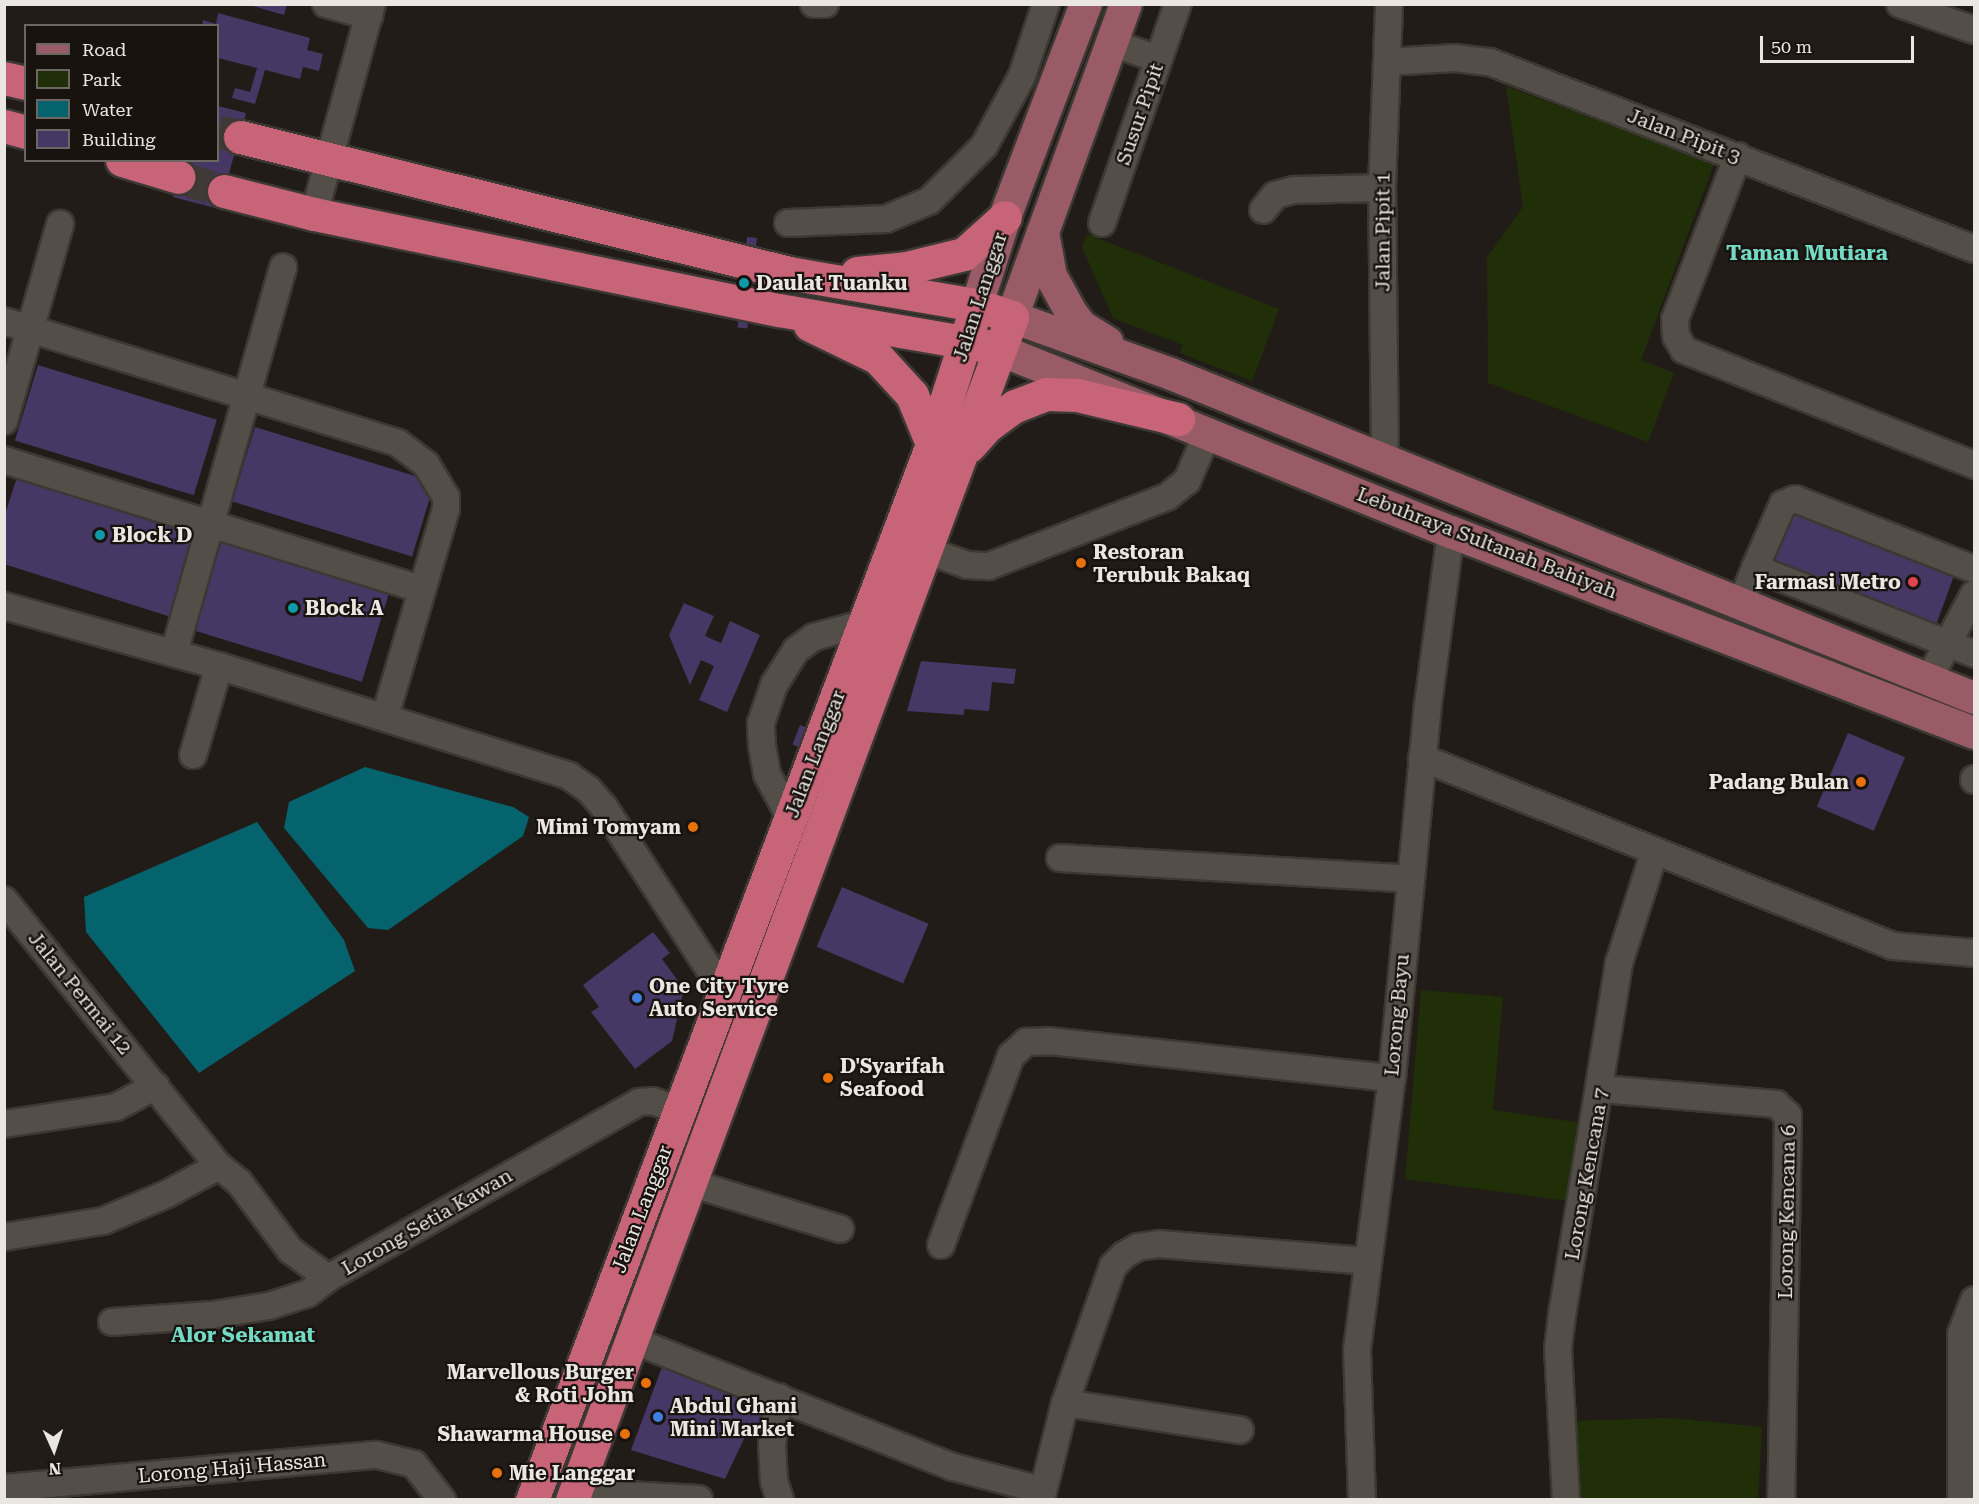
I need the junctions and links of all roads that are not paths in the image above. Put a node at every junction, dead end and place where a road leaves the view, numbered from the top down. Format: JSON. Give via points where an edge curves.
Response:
{"nodes":[{"id":1,"x":326,"y":4,"type":"edge"},
{"id":2,"x":814,"y":4,"type":"edge"},
{"id":3,"x":825,"y":4,"type":"edge"},
{"id":4,"x":1046,"y":4,"type":"edge"},
{"id":5,"x":1086,"y":4,"type":"edge"},
{"id":6,"x":1126,"y":4,"type":"edge"},
{"id":7,"x":1178,"y":4,"type":"edge"},
{"id":8,"x":1389,"y":4,"type":"edge"},
{"id":9,"x":1900,"y":4,"type":"edge"},
{"id":10,"x":370,"y":10,"type":"edge"},
{"id":11,"x":1950,"y":13,"type":"edge"},
{"id":12,"x":1974,"y":30,"type":"edge"},
{"id":13,"x":1112,"y":43,"type":"junction"},
{"id":14,"x":1158,"y":59,"type":"junction"},
{"id":15,"x":1387,"y":62,"type":"junction"},
{"id":16,"x":4,"y":78,"type":"edge"},
{"id":17,"x":24,"y":83,"type":"edge"},
{"id":18,"x":4,"y":126,"type":"edge"},
{"id":19,"x":24,"y":131,"type":"edge"},
{"id":20,"x":240,"y":137,"type":"tunnel mouth"},
{"id":21,"x":1738,"y":156,"type":"junction"},
{"id":22,"x":328,"y":160,"type":"junction"},
{"id":23,"x":129,"y":162,"type":"edge"},
{"id":24,"x":178,"y":177,"type":"tunnel mouth"},
{"id":25,"x":1382,"y":188,"type":"junction"},
{"id":26,"x":224,"y":191,"type":"tunnel mouth"},
{"id":27,"x":1263,"y":210,"type":"dead end"},
{"id":28,"x":314,"y":214,"type":"junction"},
{"id":29,"x":1005,"y":217,"type":"junction"},
{"id":30,"x":788,"y":223,"type":"dead end"},
{"id":31,"x":1102,"y":223,"type":"dead end"},
{"id":32,"x":60,"y":224,"type":"dead end"},
{"id":33,"x":1043,"y":229,"type":"junction"},
{"id":34,"x":1974,"y":249,"type":"edge"},
{"id":35,"x":283,"y":267,"type":"dead end"},
{"id":36,"x":789,"y":273,"type":"junction"},
{"id":37,"x":977,"y":305,"type":"junction"},
{"id":38,"x":778,"y":310,"type":"junction"},
{"id":39,"x":1012,"y":317,"type":"junction"},
{"id":40,"x":4,"y":321,"type":"edge"},
{"id":41,"x":30,"y":329,"type":"junction"},
{"id":42,"x":966,"y":340,"type":"junction"},
{"id":43,"x":1000,"y":350,"type":"junction"},
{"id":44,"x":1171,"y":374,"type":"junction"},
{"id":45,"x":246,"y":394,"type":"junction"},
{"id":46,"x":1178,"y":419,"type":"junction"},
{"id":47,"x":4,"y":421,"type":"edge"},
{"id":48,"x":1208,"y":432,"type":"junction"},
{"id":49,"x":932,"y":444,"type":"junction"},
{"id":50,"x":965,"y":452,"type":"junction"},
{"id":51,"x":4,"y":460,"type":"edge"},
{"id":52,"x":1397,"y":465,"type":"junction"},
{"id":53,"x":1974,"y":465,"type":"edge"},
{"id":54,"x":1527,"y":518,"type":"junction"},
{"id":55,"x":211,"y":522,"type":"junction"},
{"id":56,"x":1451,"y":532,"type":"junction"},
{"id":57,"x":928,"y":551,"type":"junction"},
{"id":58,"x":1755,"y":568,"type":"junction"},
{"id":59,"x":1974,"y":569,"type":"edge"},
{"id":60,"x":422,"y":589,"type":"junction"},
{"id":61,"x":1974,"y":594,"type":"edge"},
{"id":62,"x":1741,"y":603,"type":"junction"},
{"id":63,"x":4,"y":606,"type":"edge"},
{"id":64,"x":865,"y":623,"type":"junction"},
{"id":65,"x":1951,"y":644,"type":"junction"},
{"id":66,"x":174,"y":653,"type":"junction"},
{"id":67,"x":1974,"y":654,"type":"edge"},
{"id":68,"x":219,"y":666,"type":"junction"},
{"id":69,"x":1929,"y":679,"type":"junction"},
{"id":70,"x":1974,"y":698,"type":"edge"},
{"id":71,"x":384,"y":716,"type":"junction"},
{"id":72,"x":1974,"y":733,"type":"edge"},
{"id":73,"x":194,"y":756,"type":"dead end"},
{"id":74,"x":1422,"y":758,"type":"junction"},
{"id":75,"x":791,"y":819,"type":"junction"},
{"id":76,"x":1654,"y":853,"type":"junction"},
{"id":77,"x":1060,"y":858,"type":"dead end"},
{"id":78,"x":1410,"y":879,"type":"junction"},
{"id":79,"x":4,"y":900,"type":"edge"},
{"id":80,"x":1974,"y":953,"type":"edge"},
{"id":81,"x":723,"y":990,"type":"junction"},
{"id":82,"x":1392,"y":1078,"type":"junction"},
{"id":83,"x":156,"y":1086,"type":"junction"},
{"id":84,"x":1602,"y":1089,"type":"junction"},
{"id":85,"x":680,"y":1111,"type":"junction"},
{"id":86,"x":4,"y":1124,"type":"edge"},
{"id":87,"x":219,"y":1166,"type":"junction"},
{"id":88,"x":690,"y":1183,"type":"junction"},
{"id":89,"x":840,"y":1229,"type":"dead end"},
{"id":90,"x":4,"y":1237,"type":"edge"},
{"id":91,"x":941,"y":1245,"type":"dead end"},
{"id":92,"x":1367,"y":1261,"type":"junction"},
{"id":93,"x":328,"y":1278,"type":"junction"},
{"id":94,"x":1974,"y":1300,"type":"edge"},
{"id":95,"x":112,"y":1322,"type":"dead end"},
{"id":96,"x":632,"y":1340,"type":"junction"},
{"id":97,"x":779,"y":1397,"type":"junction"},
{"id":98,"x":1065,"y":1403,"type":"junction"},
{"id":99,"x":1967,"y":1413,"type":"edge"},
{"id":100,"x":1240,"y":1430,"type":"dead end"},
{"id":101,"x":4,"y":1488,"type":"edge"},
{"id":102,"x":1041,"y":1495,"type":"edge"},
{"id":103,"x":573,"y":1496,"type":"edge"},
{"id":104,"x":442,"y":1500,"type":"edge"},
{"id":105,"x":532,"y":1500,"type":"edge"},
{"id":106,"x":699,"y":1500,"type":"edge"},
{"id":107,"x":780,"y":1500,"type":"edge"},
{"id":108,"x":1362,"y":1500,"type":"edge"},
{"id":109,"x":1566,"y":1500,"type":"edge"},
{"id":110,"x":1781,"y":1500,"type":"edge"},
{"id":111,"x":1961,"y":1500,"type":"edge"}],
"edges":[{"from":1,"to":10,"type":"street"},
{"from":2,"to":3,"type":"street"},
{"from":4,"to":30,"type":"street","via":[[1022,76],[984,146],[929,201],[886,219]]},
{"from":5,"to":29,"type":"main road","name":"Jalan Langgar"},
{"from":6,"to":13,"type":"main road","name":"Jalan Langgar"},
{"from":7,"to":14,"type":"street","name":"Susur Pipit"},
{"from":8,"to":15,"type":"street","name":"Jalan Pipit 1"},
{"from":9,"to":11,"type":"street"},
{"from":10,"to":22,"type":"street"},
{"from":11,"to":12,"type":"street"},
{"from":13,"to":14,"type":"street"},
{"from":13,"to":33,"type":"main road","name":"Jalan Langgar"},
{"from":14,"to":31,"type":"street","name":"Susur Pipit"},
{"from":15,"to":21,"type":"street","name":"Jalan Pipit 3","via":[[1455,58],[1490,62]]},
{"from":15,"to":25,"type":"street","name":"Jalan Pipit 1"},
{"from":16,"to":17,"type":"highway"},
{"from":18,"to":19,"type":"highway"},
{"from":20,"to":22,"type":"highway"},
{"from":21,"to":34,"type":"street","name":"Jalan Pipit 3"},
{"from":21,"to":53,"type":"street","via":[[1675,319],[1676,336],[1684,350]]},
{"from":22,"to":28,"type":"street"},
{"from":22,"to":36,"type":"highway"},
{"from":23,"to":24,"type":"highway"},
{"from":25,"to":27,"type":"street","via":[[1294,190],[1275,195]]},
{"from":25,"to":52,"type":"street","name":"Jalan Pipit 1"},
{"from":26,"to":28,"type":"highway"},
{"from":28,"to":38,"type":"highway"},
{"from":29,"to":36,"type":"highway","via":[[964,254],[906,268],[850,274]]},
{"from":29,"to":37,"type":"main road","name":"Jalan Langgar"},
{"from":32,"to":41,"type":"street"},
{"from":33,"to":39,"type":"main road","name":"Jalan Langgar"},
{"from":33,"to":44,"type":"main road","via":[[1051,276],[1081,326]]},
{"from":35,"to":45,"type":"street"},
{"from":36,"to":37,"type":"highway"},
{"from":37,"to":39,"type":"highway"},
{"from":37,"to":42,"type":"highway","name":"Jalan Langgar"},
{"from":38,"to":42,"type":"highway"},
{"from":38,"to":49,"type":"highway","via":[[878,358],[912,395]]},
{"from":39,"to":43,"type":"highway","name":"Jalan Langgar"},
{"from":39,"to":44,"type":"main road","name":"Lebuhraya Sultanah Bahiyah"},
{"from":40,"to":41,"type":"street"},
{"from":41,"to":45,"type":"street"},
{"from":41,"to":47,"type":"street"},
{"from":42,"to":43,"type":"highway"},
{"from":42,"to":49,"type":"highway","name":"Jalan Langgar"},
{"from":43,"to":46,"type":"main road","name":"Lebuhraya Sultanah Bahiyah"},
{"from":43,"to":50,"type":"highway","name":"Jalan Langgar"},
{"from":44,"to":52,"type":"main road","name":"Lebuhraya Sultanah Bahiyah"},
{"from":45,"to":55,"type":"street"},
{"from":45,"to":60,"type":"street","via":[[398,443],[426,464],[446,497],[446,509]]},
{"from":46,"to":48,"type":"main road","name":"Lebuhraya Sultanah Bahiyah"},
{"from":46,"to":50,"type":"highway","via":[[1077,395],[1046,394],[1015,406],[996,419]]},
{"from":48,"to":56,"type":"main road","name":"Lebuhraya Sultanah Bahiyah"},
{"from":48,"to":57,"type":"street","via":[[1187,481],[1167,497],[989,566],[967,565]]},
{"from":49,"to":64,"type":"highway","name":"Jalan Langgar"},
{"from":50,"to":57,"type":"highway","name":"Jalan Langgar"},
{"from":51,"to":55,"type":"street"},
{"from":52,"to":54,"type":"main road","name":"Lebuhraya Sultanah Bahiyah"},
{"from":52,"to":56,"type":"main road","via":[[1435,500]]},
{"from":54,"to":56,"type":"main road"},
{"from":54,"to":62,"type":"main road","name":"Lebuhraya Sultanah Bahiyah"},
{"from":55,"to":60,"type":"street"},
{"from":55,"to":66,"type":"street"},
{"from":56,"to":72,"type":"main road","name":"Lebuhraya Sultanah Bahiyah"},
{"from":56,"to":74,"type":"street","name":"Lorong Bayu"},
{"from":57,"to":88,"type":"highway","name":"Jalan Langgar"},
{"from":58,"to":59,"type":"street","via":[[1783,504],[1795,499]]},
{"from":58,"to":62,"type":"street"},
{"from":58,"to":65,"type":"street"},
{"from":60,"to":71,"type":"street"},
{"from":61,"to":65,"type":"street"},
{"from":62,"to":69,"type":"main road","name":"Lebuhraya Sultanah Bahiyah"},
{"from":63,"to":66,"type":"street"},
{"from":64,"to":75,"type":"highway","name":"Jalan Langgar"},
{"from":64,"to":75,"type":"street","via":[[814,637],[796,650],[774,685],[761,723],[762,745],[767,774]]},
{"from":65,"to":67,"type":"street"},
{"from":65,"to":69,"type":"street"},
{"from":66,"to":68,"type":"street"},
{"from":68,"to":71,"type":"street"},
{"from":68,"to":73,"type":"street"},
{"from":69,"to":70,"type":"main road","name":"Lebuhraya Sultanah Bahiyah"},
{"from":71,"to":81,"type":"street","via":[[569,776],[589,790]]},
{"from":74,"to":76,"type":"street"},
{"from":74,"to":78,"type":"street","name":"Lorong Bayu"},
{"from":75,"to":81,"type":"highway","name":"Jalan Langgar"},
{"from":76,"to":80,"type":"street","via":[[1893,946]]},
{"from":76,"to":84,"type":"street","name":"Lorong Kencana 7","via":[[1619,963]]},
{"from":77,"to":78,"type":"street"},
{"from":78,"to":82,"type":"street","name":"Lorong Bayu"},
{"from":79,"to":83,"type":"street","name":"Jalan Permai 12"},
{"from":81,"to":85,"type":"highway","name":"Jalan Langgar"},
{"from":82,"to":91,"type":"street","via":[[1048,1041],[1026,1042],[1011,1056]]},
{"from":82,"to":92,"type":"street","name":"Lorong Bayu"},
{"from":83,"to":86,"type":"street","via":[[116,1107]]},
{"from":83,"to":87,"type":"street","name":"Jalan Permai 12"},
{"from":84,"to":109,"type":"street","name":"Lorong Kencana 7","via":[[1558,1348]]},
{"from":84,"to":110,"type":"street","name":"Lorong Kencana 6","via":[[1776,1104],[1788,1115]]},
{"from":85,"to":93,"type":"street","name":"Lorong Setia Kawan","via":[[653,1101],[639,1102]]},
{"from":85,"to":105,"type":"highway","name":"Jalan Langgar"},
{"from":87,"to":90,"type":"street","via":[[167,1194],[103,1221]]},
{"from":87,"to":93,"type":"street","name":"Lorong Setia Kawan","via":[[239,1182],[290,1250]]},
{"from":88,"to":89,"type":"street"},
{"from":88,"to":96,"type":"highway","name":"Jalan Langgar"},
{"from":92,"to":98,"type":"street","via":[[1183,1245],[1138,1247],[1113,1266]]},
{"from":92,"to":108,"type":"street","name":"Lorong Bayu","via":[[1357,1350]]},
{"from":93,"to":95,"type":"street","via":[[307,1294],[269,1305],[212,1315]]},
{"from":94,"to":99,"type":"street","via":[[1961,1334]]},
{"from":96,"to":97,"type":"street"},
{"from":96,"to":103,"type":"highway","name":"Jalan Langgar"},
{"from":97,"to":102,"type":"street","via":[[953,1467]]},
{"from":97,"to":107,"type":"street","via":[[772,1444],[774,1480]]},
{"from":98,"to":100,"type":"street"},
{"from":98,"to":102,"type":"street"},
{"from":99,"to":111,"type":"street"},
{"from":101,"to":104,"type":"street","name":"Lorong Haji Hassan","via":[[377,1455],[414,1464]]},
{"from":103,"to":106,"type":"street"}]}
